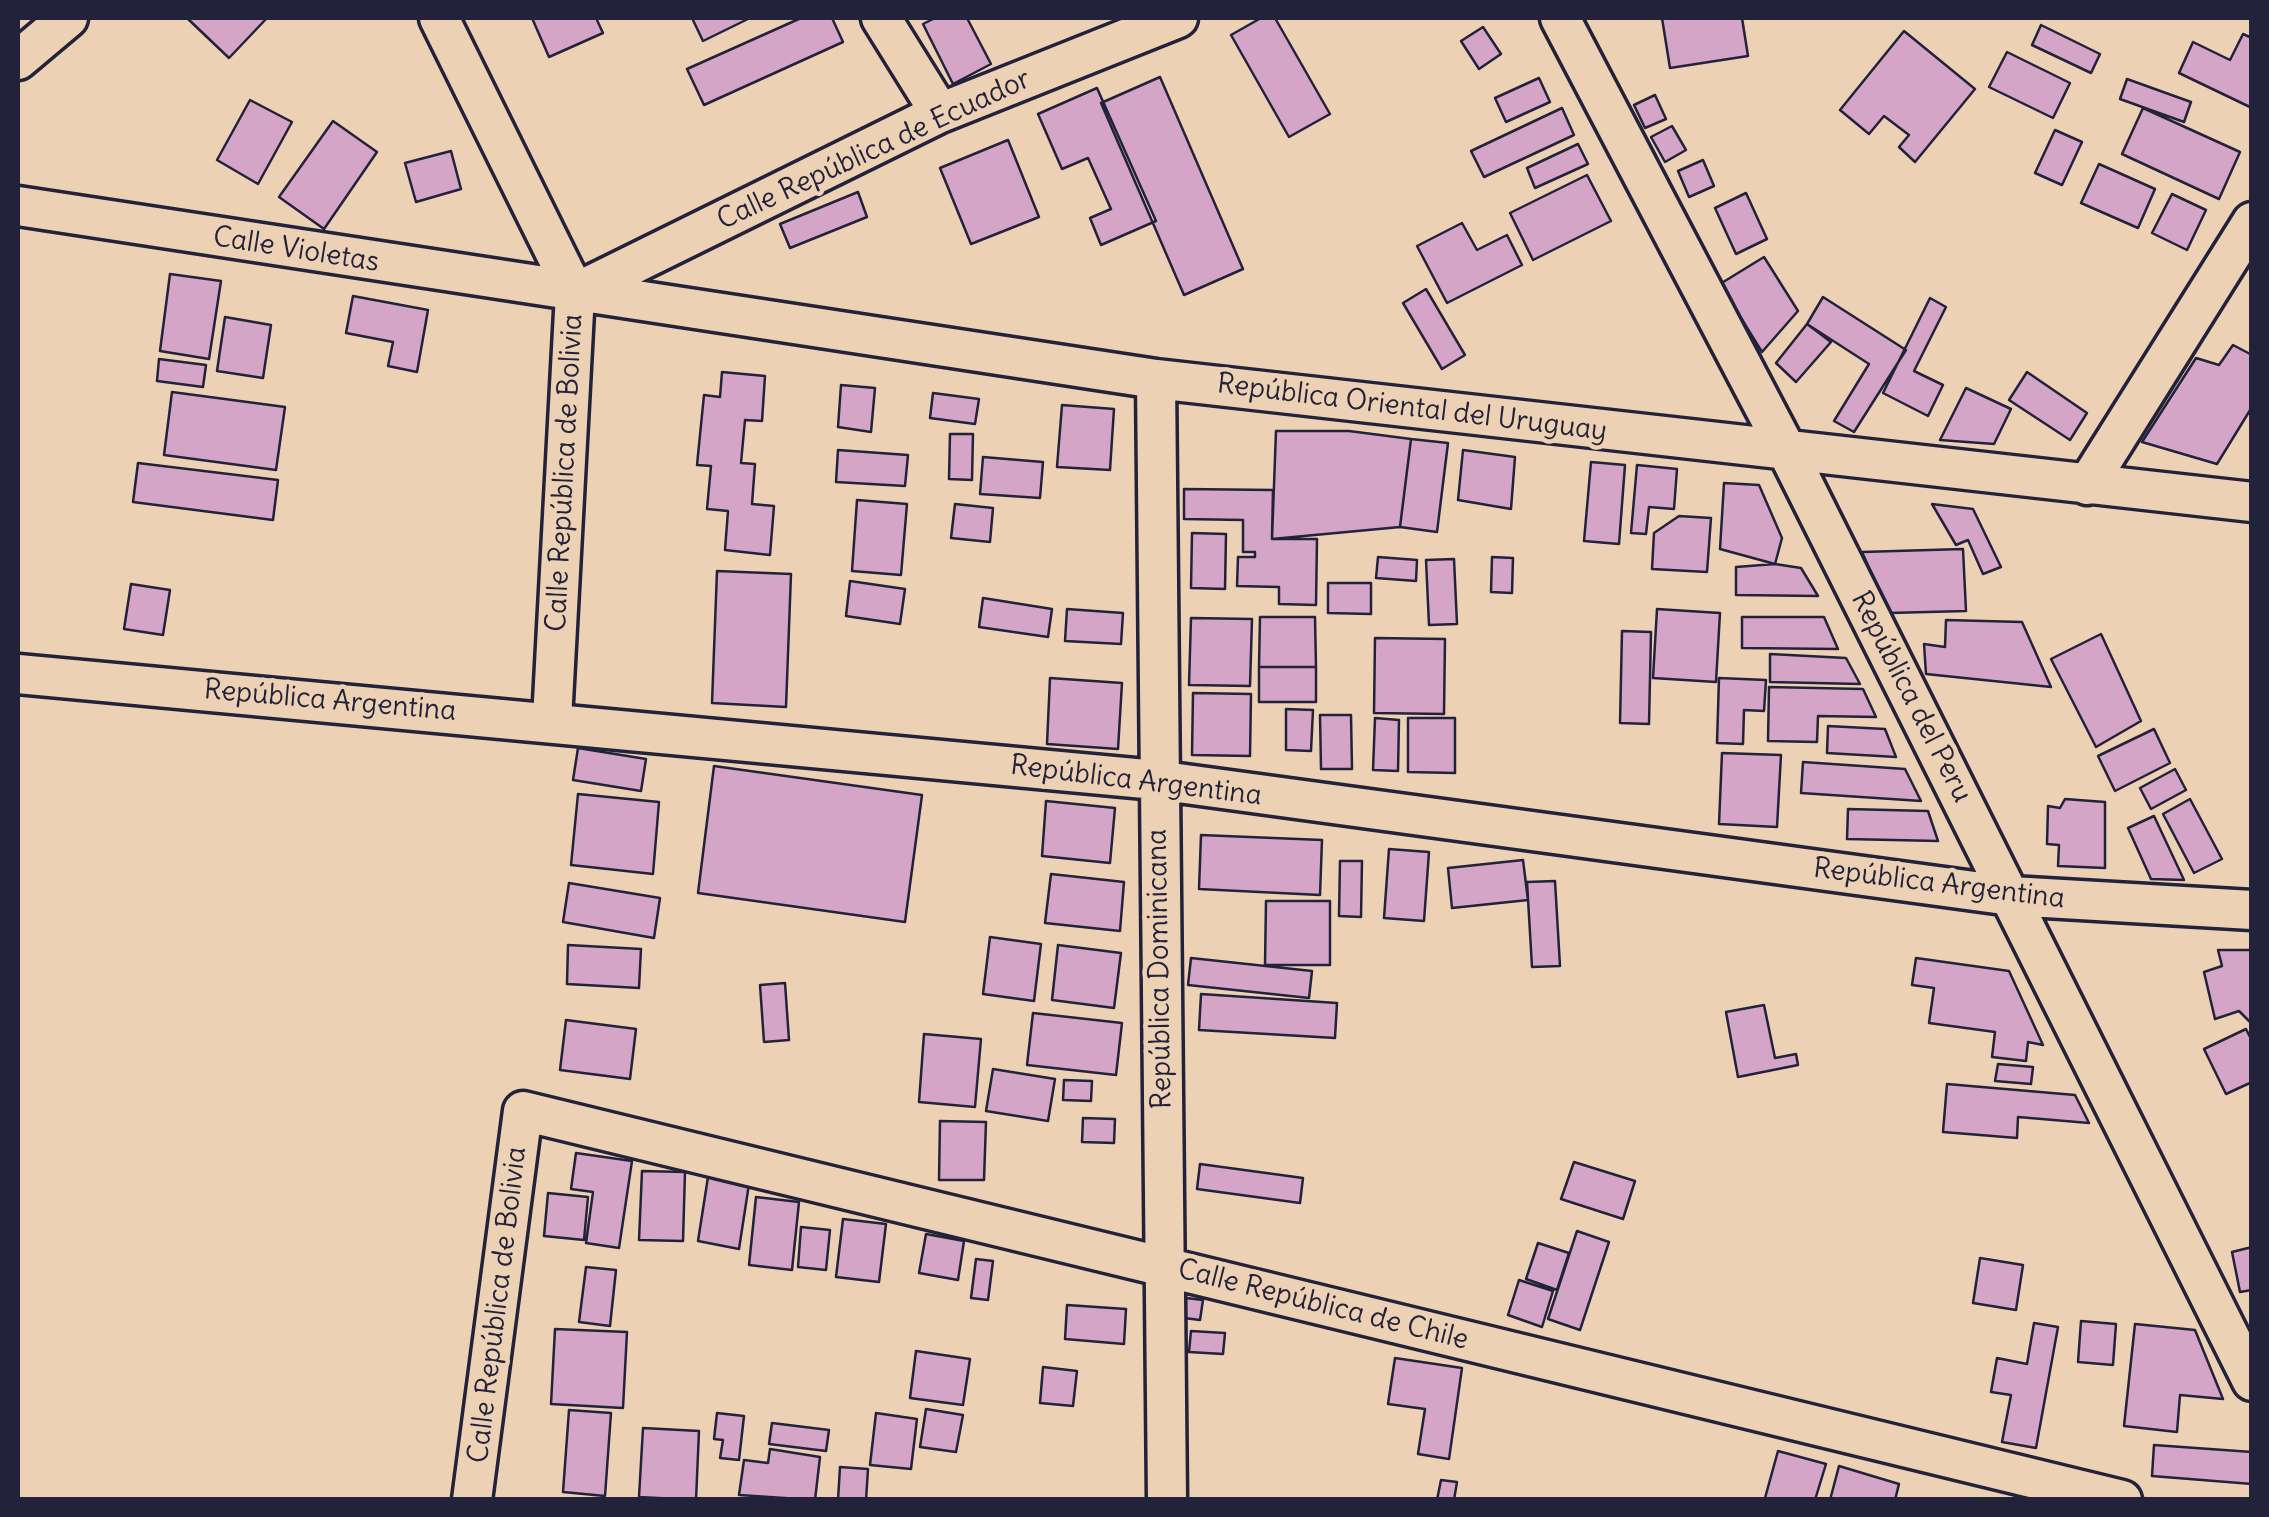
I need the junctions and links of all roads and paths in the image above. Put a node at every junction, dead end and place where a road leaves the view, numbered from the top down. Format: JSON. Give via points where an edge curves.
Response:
{"nodes":[{"id":1,"x":68,"y":18,"type":"edge"},
{"id":2,"x":439,"y":18,"type":"edge"},
{"id":3,"x":880,"y":18,"type":"edge"},
{"id":4,"x":1178,"y":18,"type":"edge"},
{"id":5,"x":1560,"y":18,"type":"edge"},
{"id":6,"x":18,"y":60,"type":"edge"},
{"id":7,"x":940,"y":113,"type":"junction"},
{"id":8,"x":18,"y":206,"type":"edge"},
{"id":9,"x":2252,"y":222,"type":"edge"},
{"id":10,"x":575,"y":293,"type":"junction"},
{"id":11,"x":1156,"y":379,"type":"junction"},
{"id":12,"x":1787,"y":452,"type":"junction"},
{"id":13,"x":2087,"y":484,"type":"junction"},
{"id":14,"x":2252,"y":502,"type":"edge"},
{"id":15,"x":18,"y":674,"type":"edge"},
{"id":16,"x":552,"y":720,"type":"junction"},
{"id":17,"x":1156,"y":780,"type":"junction"},
{"id":18,"x":2011,"y":896,"type":"junction"},
{"id":19,"x":2252,"y":910,"type":"edge"},
{"id":20,"x":524,"y":1111,"type":"joint"},
{"id":21,"x":1166,"y":1266,"type":"junction"},
{"id":22,"x":2252,"y":1381,"type":"edge"},
{"id":23,"x":472,"y":1500,"type":"edge"},
{"id":24,"x":1167,"y":1500,"type":"edge"},
{"id":25,"x":2122,"y":1500,"type":"edge"}],
"edges":[{"from":1,"to":6,"type":"street"},
{"from":2,"to":10,"type":"street","name":"Calle República de Bolivia"},
{"from":3,"to":7,"type":"street"},
{"from":4,"to":7,"type":"street","name":"Calle República de Ecuador"},
{"from":5,"to":12,"type":"street","name":"República del Peru"},
{"from":7,"to":10,"type":"street","name":"Calle República de Ecuador"},
{"from":8,"to":10,"type":"street","name":"Calle Violetas"},
{"from":9,"to":13,"type":"street"},
{"from":10,"to":11,"type":"street","name":"República Oriental del Uruguay"},
{"from":10,"to":16,"type":"street","name":"Calle República de Bolivia"},
{"from":11,"to":12,"type":"street","name":"República Oriental del Uruguay"},
{"from":11,"to":17,"type":"street","name":"República Dominicana"},
{"from":12,"to":13,"type":"street","name":"República Oriental del Uruguay"},
{"from":12,"to":18,"type":"street","name":"República del Peru"},
{"from":13,"to":14,"type":"street","name":"República Oriental del Uruguay"},
{"from":15,"to":16,"type":"street","name":"República Argentina"},
{"from":16,"to":17,"type":"street","name":"República Argentina"},
{"from":17,"to":18,"type":"street","name":"República Argentina"},
{"from":17,"to":21,"type":"street","name":"República Dominicana"},
{"from":18,"to":19,"type":"street","name":"República Argentina"},
{"from":18,"to":22,"type":"street","name":"República del Peru"},
{"from":20,"to":21,"type":"street","name":"Calle República de Chile"},
{"from":20,"to":23,"type":"street","name":"Calle República de Bolivia"},
{"from":21,"to":24,"type":"street","name":"República Dominicana"},
{"from":21,"to":25,"type":"street","name":"Calle República de Chile"}]}
